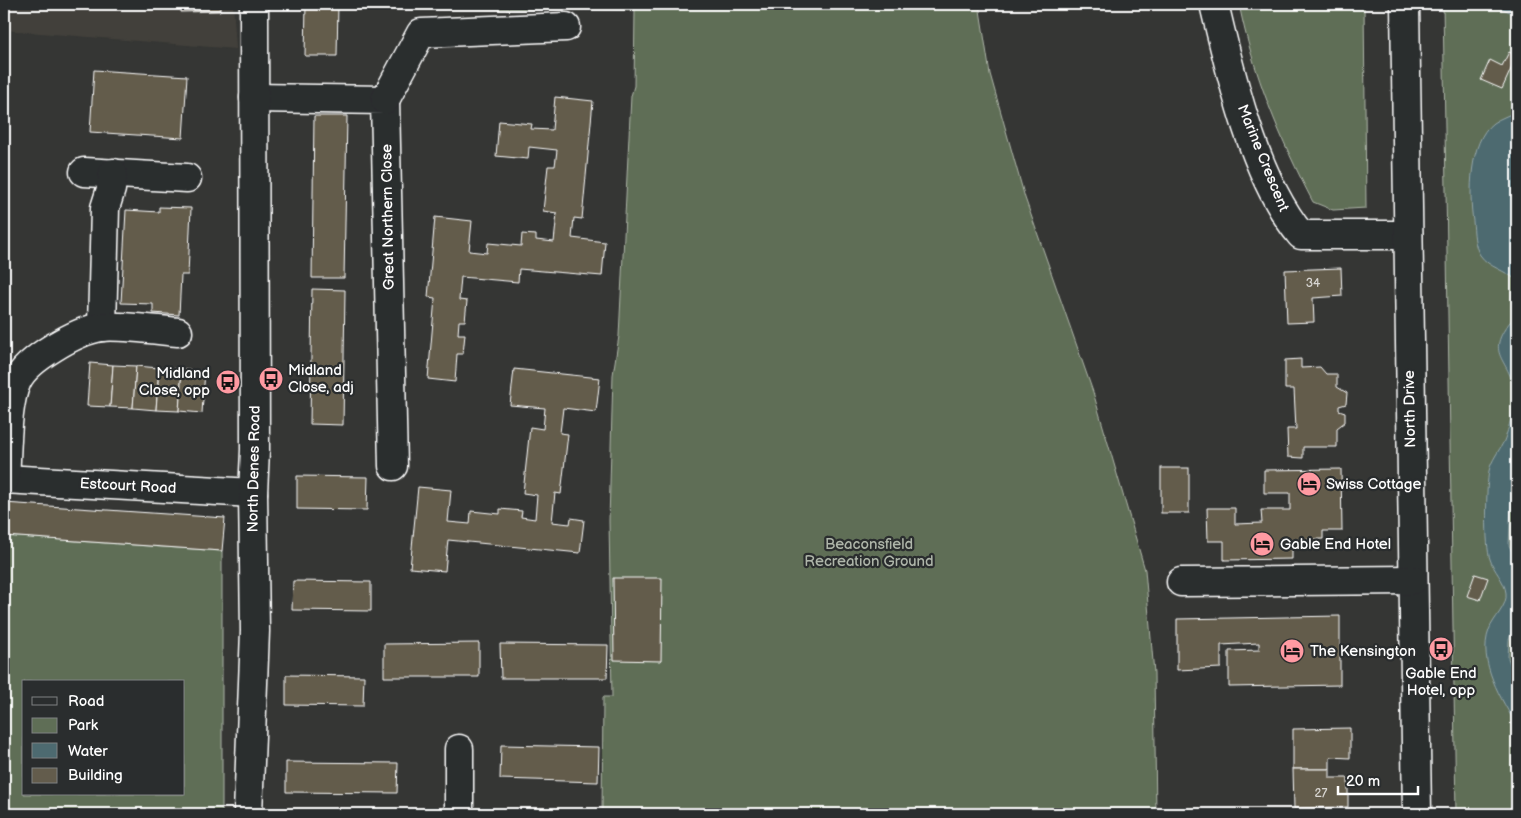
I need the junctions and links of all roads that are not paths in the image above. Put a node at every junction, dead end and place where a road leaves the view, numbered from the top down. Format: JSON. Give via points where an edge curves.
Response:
{"nodes":[{"id":1,"x":254,"y":4,"type":"edge"},
{"id":2,"x":1214,"y":4,"type":"edge"},
{"id":3,"x":1405,"y":4,"type":"edge"},
{"id":4,"x":566,"y":27,"type":"dead end"},
{"id":5,"x":254,"y":98,"type":"junction"},
{"id":6,"x":385,"y":100,"type":"junction"},
{"id":7,"x":84,"y":172,"type":"dead end"},
{"id":8,"x":113,"y":173,"type":"junction"},
{"id":9,"x":187,"y":178,"type":"dead end"},
{"id":10,"x":1408,"y":234,"type":"junction"},
{"id":11,"x":102,"y":327,"type":"junction"},
{"id":12,"x":178,"y":332,"type":"dead end"},
{"id":13,"x":393,"y":466,"type":"dead end"},
{"id":14,"x":4,"y":479,"type":"edge"},
{"id":15,"x":252,"y":494,"type":"junction"},
{"id":16,"x":1412,"y":580,"type":"junction"},
{"id":17,"x":1180,"y":582,"type":"dead end"},
{"id":18,"x":459,"y":749,"type":"dead end"},
{"id":19,"x":248,"y":814,"type":"edge"},
{"id":20,"x":459,"y":814,"type":"edge"},
{"id":21,"x":1417,"y":814,"type":"edge"}],
"edges":[{"from":1,"to":5,"type":"street","name":"North Denes Road"},
{"from":2,"to":10,"type":"street","name":"Marine Crescent","via":[[1243,111],[1262,163],[1285,216],[1301,235]]},
{"from":3,"to":10,"type":"street","name":"North Drive"},
{"from":4,"to":6,"type":"street","via":[[420,33]]},
{"from":5,"to":6,"type":"street"},
{"from":5,"to":15,"type":"street","name":"North Denes Road","via":[[255,450]]},
{"from":6,"to":13,"type":"street","name":"Great Northern Close"},
{"from":7,"to":8,"type":"street"},
{"from":8,"to":9,"type":"street"},
{"from":8,"to":11,"type":"street","via":[[106,208]]},
{"from":10,"to":16,"type":"street","name":"North Drive"},
{"from":11,"to":12,"type":"street"},
{"from":11,"to":14,"type":"street","via":[[80,334],[26,367],[12,396]]},
{"from":14,"to":15,"type":"street","name":"Estcourt Road"},
{"from":15,"to":19,"type":"street","name":"North Denes Road","via":[[256,631]]},
{"from":16,"to":17,"type":"street"},
{"from":16,"to":21,"type":"street","name":"North Drive"},
{"from":18,"to":20,"type":"street"}]}
